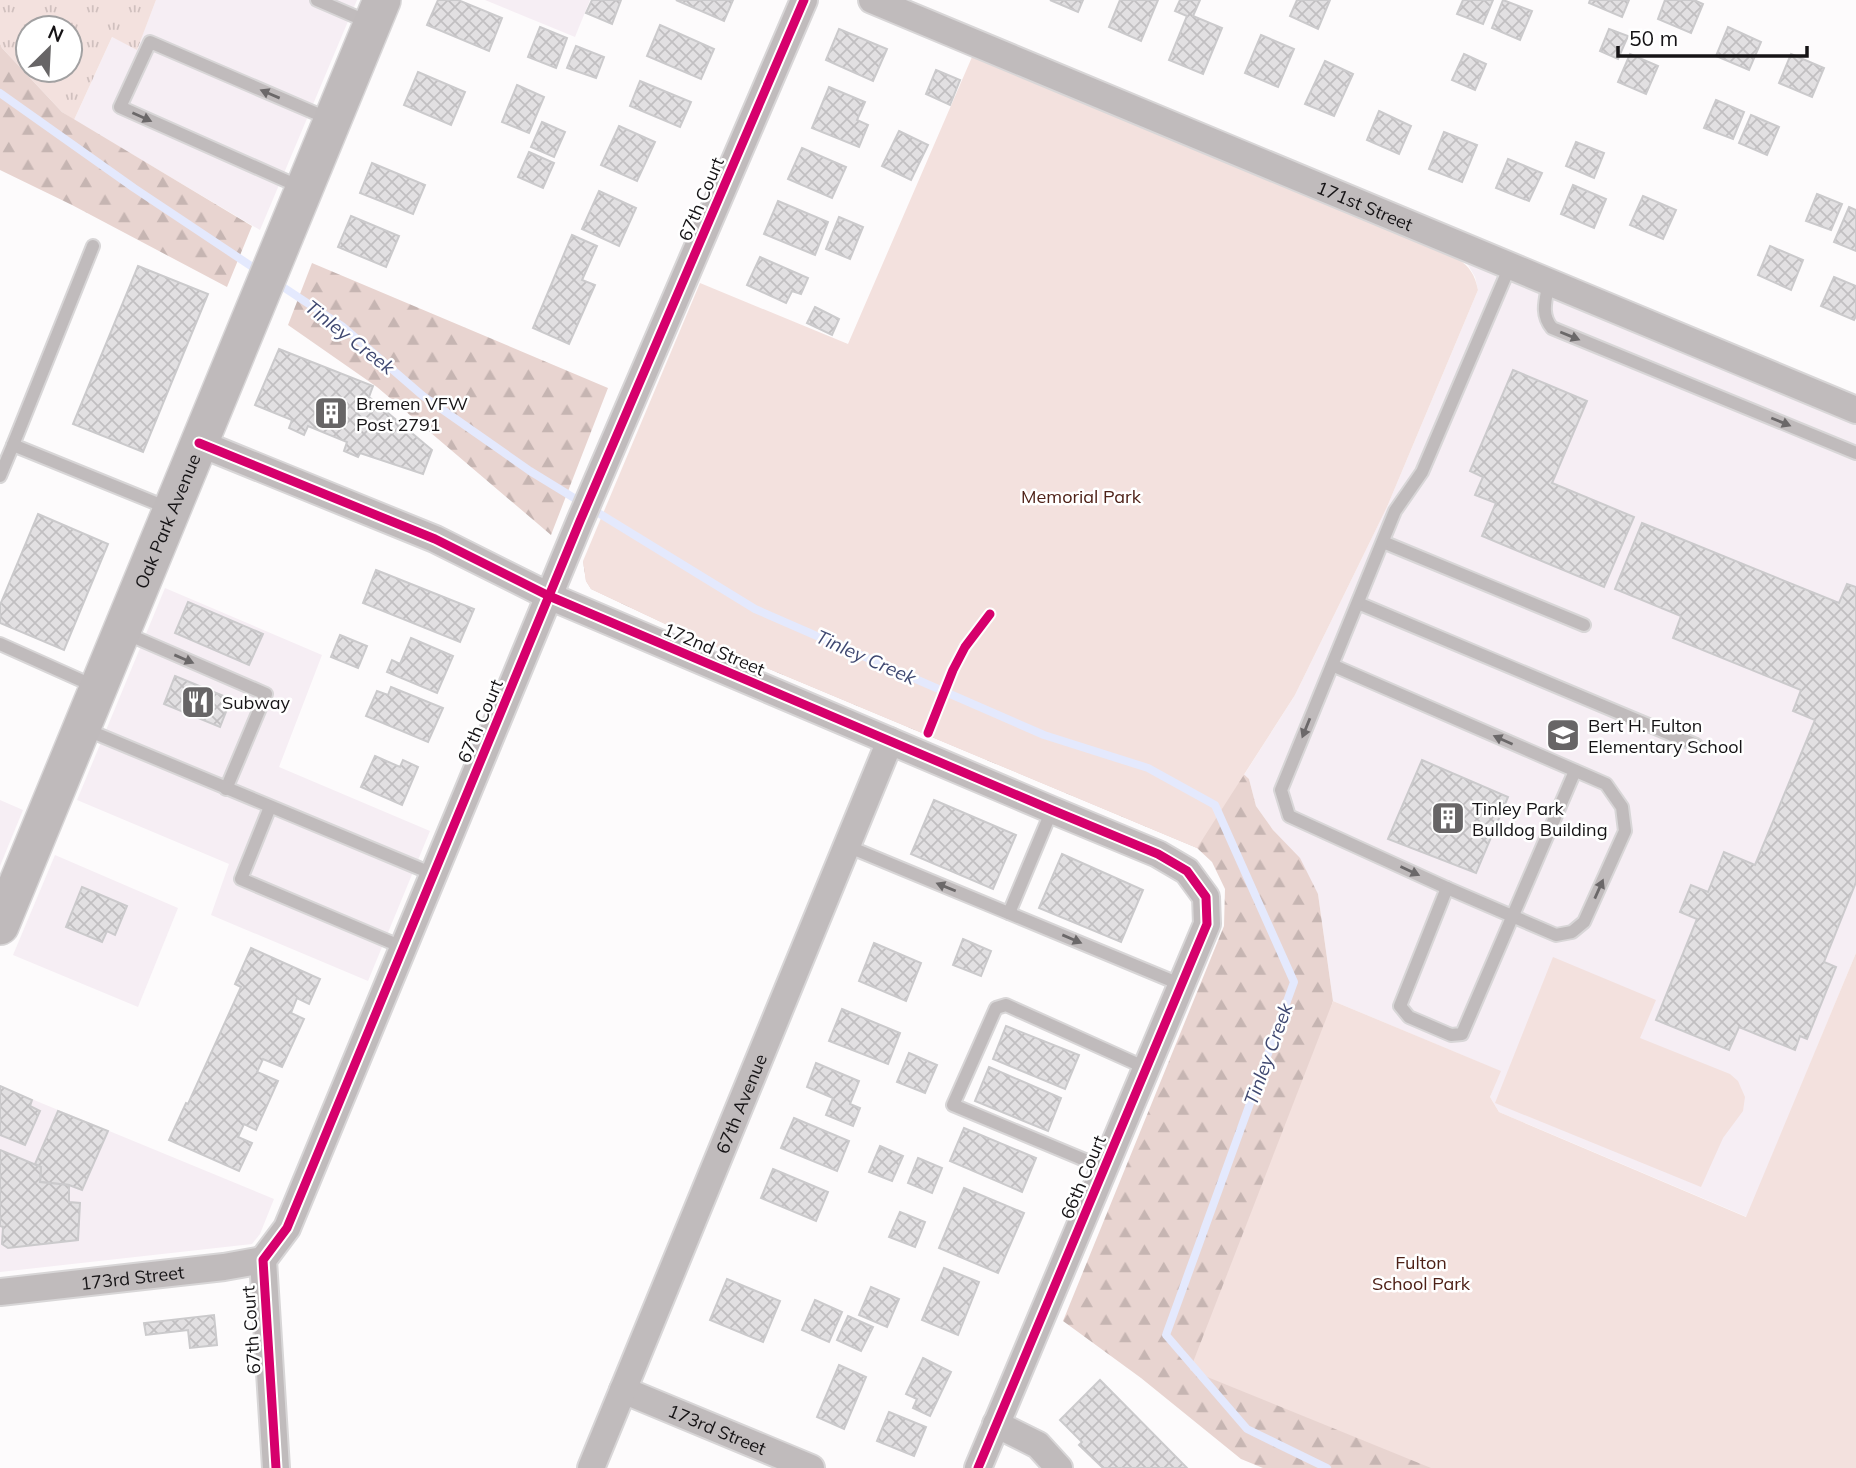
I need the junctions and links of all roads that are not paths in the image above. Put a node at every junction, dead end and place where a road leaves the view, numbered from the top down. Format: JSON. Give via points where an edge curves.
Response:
{"nodes":[{"id":1,"x":317,"y":0,"type":"edge"},
{"id":2,"x":804,"y":0,"type":"edge"},
{"id":3,"x":872,"y":0,"type":"edge"},
{"id":4,"x":377,"y":12,"type":"edge"},
{"id":5,"x":333,"y":121,"type":"junction"},
{"id":6,"x":304,"y":189,"type":"junction"},
{"id":7,"x":93,"y":246,"type":"dead end"},
{"id":8,"x":1510,"y":266,"type":"junction"},
{"id":9,"x":1549,"y":282,"type":"junction"},
{"id":10,"x":1856,"y":410,"type":"edge"},
{"id":11,"x":199,"y":443,"type":"junction"},
{"id":12,"x":13,"y":445,"type":"junction"},
{"id":13,"x":1856,"y":453,"type":"edge"},
{"id":14,"x":3,"y":458,"type":"edge"},
{"id":15,"x":0,"y":477,"type":"edge"},
{"id":16,"x":172,"y":509,"type":"junction"},
{"id":17,"x":1382,"y":542,"type":"junction"},
{"id":18,"x":549,"y":596,"type":"junction"},
{"id":19,"x":1358,"y":603,"type":"junction"},
{"id":20,"x":1584,"y":625,"type":"dead end"},
{"id":21,"x":122,"y":631,"type":"junction"},
{"id":22,"x":0,"y":644,"type":"edge"},
{"id":23,"x":1332,"y":665,"type":"junction"},
{"id":24,"x":98,"y":688,"type":"junction"},
{"id":25,"x":82,"y":728,"type":"junction"},
{"id":26,"x":890,"y":741,"type":"junction"},
{"id":27,"x":1696,"y":745,"type":"dead end"},
{"id":28,"x":1575,"y":771,"type":"junction"},
{"id":29,"x":226,"y":789,"type":"junction"},
{"id":30,"x":270,"y":807,"type":"junction"},
{"id":31,"x":1052,"y":810,"type":"junction"},
{"id":32,"x":847,"y":846,"type":"junction"},
{"id":33,"x":433,"y":874,"type":"junction"},
{"id":34,"x":1447,"y":888,"type":"junction"},
{"id":35,"x":1206,"y":897,"type":"joint"},
{"id":36,"x":1009,"y":913,"type":"junction"},
{"id":37,"x":1513,"y":916,"type":"junction"},
{"id":38,"x":0,"y":926,"type":"edge"},
{"id":39,"x":402,"y":947,"type":"junction"},
{"id":40,"x":1181,"y":985,"type":"junction"},
{"id":41,"x":1146,"y":1068,"type":"junction"},
{"id":42,"x":1104,"y":1168,"type":"junction"},
{"id":43,"x":263,"y":1260,"type":"junction"},
{"id":44,"x":0,"y":1292,"type":"edge"},
{"id":45,"x":623,"y":1390,"type":"junction"},
{"id":46,"x":996,"y":1424,"type":"junction"},
{"id":47,"x":276,"y":1468,"type":"edge"},
{"id":48,"x":591,"y":1468,"type":"edge"},
{"id":49,"x":811,"y":1468,"type":"edge"},
{"id":50,"x":978,"y":1468,"type":"edge"},
{"id":51,"x":1059,"y":1468,"type":"edge"}],
"edges":[{"from":1,"to":4,"type":"lane"},
{"from":2,"to":18,"type":"street","name":"67th Court"},
{"from":3,"to":8,"type":"street","name":"171st Street"},
{"from":4,"to":5,"type":"street","name":"Oak Park Avenue"},
{"from":5,"to":6,"type":"street","name":"Oak Park Avenue"},
{"from":5,"to":6,"type":"lane","one_way":true,"via":[[150,42],[120,107]]},
{"from":6,"to":11,"type":"street","name":"Oak Park Avenue"},
{"from":7,"to":12,"type":"lane"},
{"from":8,"to":9,"type":"street","name":"171st Street"},
{"from":8,"to":17,"type":"lane","via":[[1422,472],[1395,511]]},
{"from":9,"to":10,"type":"street","name":"171st Street"},
{"from":9,"to":13,"type":"lane","one_way":true,"via":[[1544,308],[1552,328]]},
{"from":11,"to":16,"type":"street","name":"Oak Park Avenue"},
{"from":11,"to":18,"type":"street","name":"172nd Street","via":[[435,539]]},
{"from":12,"to":14,"type":"lane"},
{"from":12,"to":16,"type":"lane"},
{"from":14,"to":15,"type":"lane"},
{"from":16,"to":21,"type":"street","name":"Oak Park Avenue"},
{"from":17,"to":19,"type":"lane"},
{"from":17,"to":20,"type":"lane"},
{"from":18,"to":26,"type":"street","name":"172nd Street"},
{"from":18,"to":33,"type":"street","name":"67th Court"},
{"from":19,"to":23,"type":"lane"},
{"from":19,"to":27,"type":"lane"},
{"from":21,"to":24,"type":"street","name":"Oak Park Avenue"},
{"from":21,"to":29,"type":"lane","one_way":true,"via":[[267,694]]},
{"from":22,"to":24,"type":"lane"},
{"from":28,"to":23,"type":"lane","one_way":true},
{"from":23,"to":34,"type":"lane","one_way":true,"via":[[1280,790],[1289,816]]},
{"from":24,"to":25,"type":"street","name":"Oak Park Avenue"},
{"from":25,"to":29,"type":"lane"},
{"from":25,"to":38,"type":"street","name":"Oak Park Avenue"},
{"from":26,"to":31,"type":"street","name":"172nd Street"},
{"from":26,"to":32,"type":"street","name":"67th Avenue"},
{"from":28,"to":37,"type":"lane"},
{"from":37,"to":28,"type":"lane","one_way":true,"via":[[1556,935],[1572,932],[1584,922],[1625,831],[1622,807],[1606,784]]},
{"from":29,"to":30,"type":"lane"},
{"from":30,"to":33,"type":"lane"},
{"from":30,"to":39,"type":"lane","via":[[241,879]]},
{"from":31,"to":35,"type":"street","name":"172nd Street","via":[[1158,854],[1186,871]]},
{"from":31,"to":36,"type":"lane"},
{"from":36,"to":32,"type":"lane","one_way":true},
{"from":32,"to":45,"type":"street","name":"67th Avenue"},
{"from":33,"to":39,"type":"street","name":"67th Court"},
{"from":34,"to":37,"type":"lane"},
{"from":34,"to":37,"type":"lane","via":[[1400,1006],[1409,1017],[1451,1035],[1462,1034]]},
{"from":35,"to":40,"type":"street","name":"66th Court","via":[[1208,924]]},
{"from":36,"to":40,"type":"lane","one_way":true},
{"from":39,"to":43,"type":"street","name":"67th Court","via":[[287,1228]]},
{"from":40,"to":41,"type":"street","name":"66th Court"},
{"from":41,"to":42,"type":"street","name":"66th Court"},
{"from":41,"to":42,"type":"lane","via":[[1006,1005],[996,1008],[953,1105]]},
{"from":42,"to":46,"type":"street","name":"66th Court"},
{"from":43,"to":44,"type":"street","name":"173rd Street"},
{"from":43,"to":47,"type":"street","name":"67th Court"},
{"from":45,"to":48,"type":"street","name":"67th Avenue"},
{"from":45,"to":49,"type":"street","name":"173rd Street"},
{"from":46,"to":50,"type":"street","name":"66th Court"},
{"from":46,"to":51,"type":"street","via":[[1038,1445]]}]}
